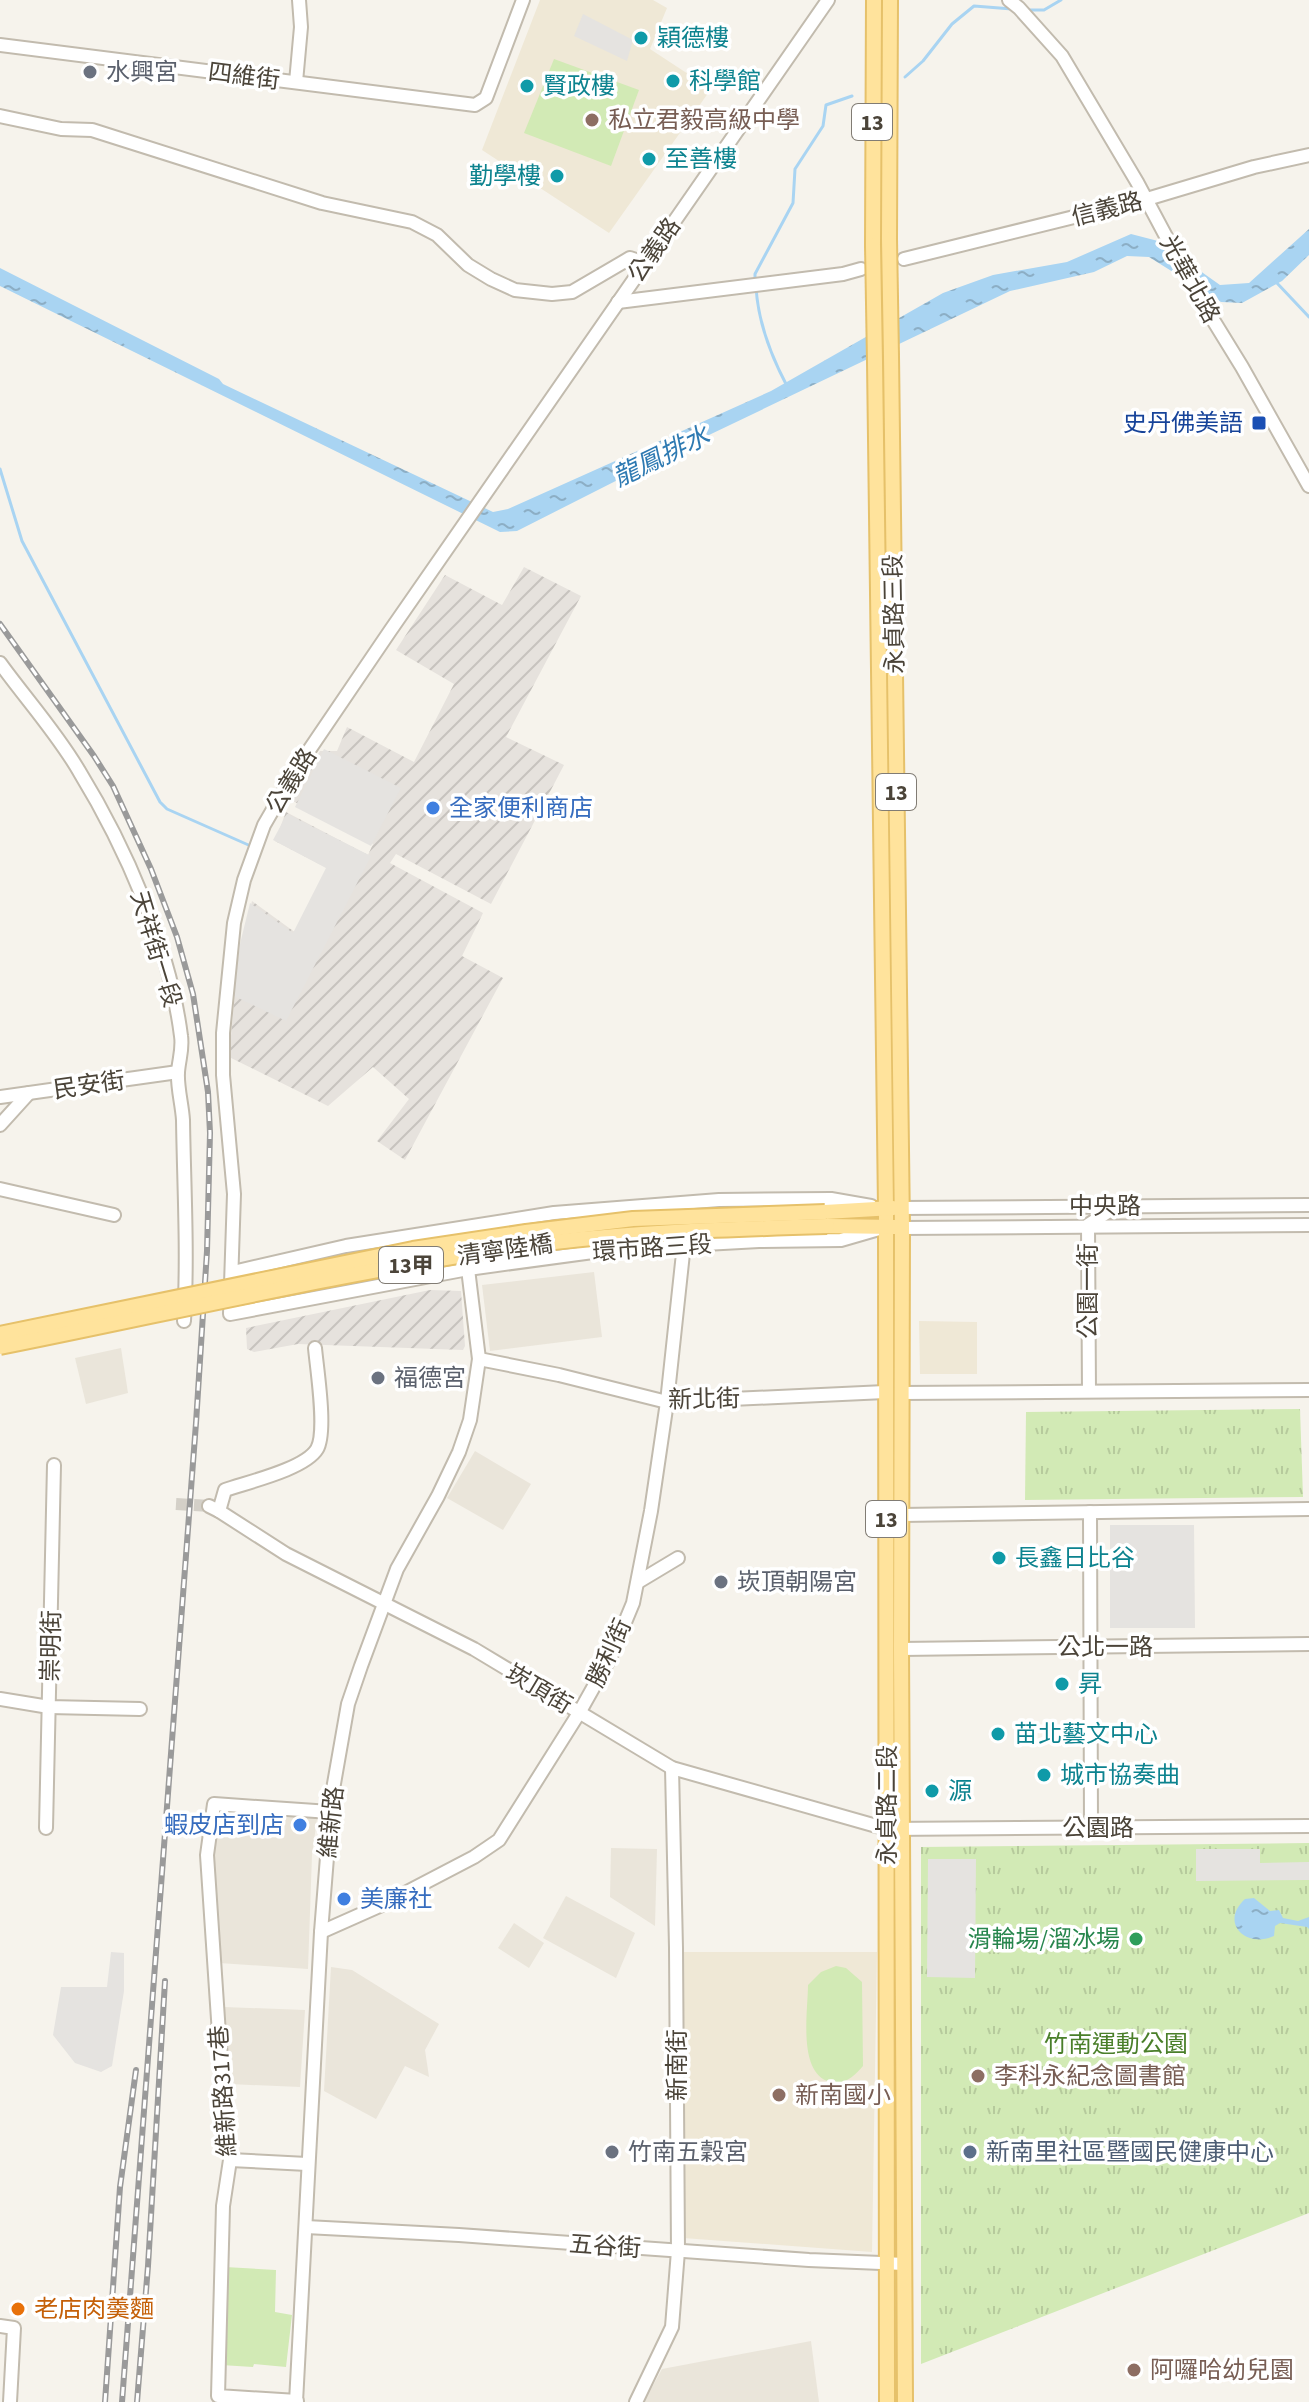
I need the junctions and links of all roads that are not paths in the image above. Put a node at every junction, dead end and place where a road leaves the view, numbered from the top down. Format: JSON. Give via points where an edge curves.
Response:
{"nodes":[{"id":1,"x":299,"y":0,"type":"edge"},
{"id":2,"x":523,"y":0,"type":"edge"},
{"id":3,"x":828,"y":0,"type":"edge"},
{"id":4,"x":874,"y":0,"type":"edge"},
{"id":5,"x":890,"y":0,"type":"edge"},
{"id":6,"x":1009,"y":0,"type":"edge"},
{"id":7,"x":0,"y":45,"type":"edge"},
{"id":8,"x":296,"y":82,"type":"junction"},
{"id":9,"x":0,"y":116,"type":"edge"},
{"id":10,"x":1309,"y":155,"type":"edge"},
{"id":11,"x":1147,"y":199,"type":"junction"},
{"id":12,"x":904,"y":259,"type":"dead end"},
{"id":13,"x":645,"y":263,"type":"junction"},
{"id":14,"x":861,"y":269,"type":"dead end"},
{"id":15,"x":618,"y":302,"type":"junction"},
{"id":16,"x":1309,"y":486,"type":"edge"},
{"id":17,"x":0,"y":663,"type":"edge"},
{"id":18,"x":178,"y":1072,"type":"junction"},
{"id":19,"x":29,"y":1093,"type":"junction"},
{"id":20,"x":0,"y":1097,"type":"edge"},
{"id":21,"x":0,"y":1125,"type":"edge"},
{"id":22,"x":0,"y":1189,"type":"edge"},
{"id":23,"x":1309,"y":1205,"type":"edge"},
{"id":24,"x":1117,"y":1206,"type":"junction"},
{"id":25,"x":893,"y":1208,"type":"junction"},
{"id":26,"x":114,"y":1215,"type":"dead end"},
{"id":27,"x":826,"y":1219,"type":"junction"},
{"id":28,"x":509,"y":1221,"type":"junction"},
{"id":29,"x":1088,"y":1225,"type":"junction"},
{"id":30,"x":1309,"y":1225,"type":"edge"},
{"id":31,"x":886,"y":1226,"type":"junction"},
{"id":32,"x":902,"y":1228,"type":"junction"},
{"id":33,"x":684,"y":1244,"type":"junction"},
{"id":34,"x":516,"y":1263,"type":"junction"},
{"id":35,"x":468,"y":1269,"type":"junction"},
{"id":36,"x":233,"y":1272,"type":"junction"},
{"id":37,"x":184,"y":1321,"type":"dead end"},
{"id":38,"x":0,"y":1334,"type":"edge"},
{"id":39,"x":0,"y":1347,"type":"edge"},
{"id":40,"x":315,"y":1348,"type":"dead end"},
{"id":41,"x":479,"y":1359,"type":"junction"},
{"id":42,"x":1309,"y":1390,"type":"edge"},
{"id":43,"x":1089,"y":1391,"type":"junction"},
{"id":44,"x":885,"y":1392,"type":"junction"},
{"id":45,"x":901,"y":1393,"type":"junction"},
{"id":46,"x":667,"y":1402,"type":"junction"},
{"id":47,"x":54,"y":1465,"type":"dead end"},
{"id":48,"x":1309,"y":1509,"type":"edge"},
{"id":49,"x":1090,"y":1512,"type":"junction"},
{"id":50,"x":902,"y":1515,"type":"junction"},
{"id":51,"x":678,"y":1558,"type":"dead end"},
{"id":52,"x":886,"y":1579,"type":"junction"},
{"id":53,"x":902,"y":1580,"type":"junction"},
{"id":54,"x":638,"y":1582,"type":"junction"},
{"id":55,"x":383,"y":1605,"type":"junction"},
{"id":56,"x":1309,"y":1644,"type":"edge"},
{"id":57,"x":1090,"y":1646,"type":"junction"},
{"id":58,"x":901,"y":1649,"type":"junction"},
{"id":59,"x":0,"y":1699,"type":"edge"},
{"id":60,"x":49,"y":1707,"type":"junction"},
{"id":61,"x":140,"y":1709,"type":"dead end"},
{"id":62,"x":579,"y":1713,"type":"junction"},
{"id":63,"x":672,"y":1768,"type":"junction"},
{"id":64,"x":330,"y":1812,"type":"junction"},
{"id":65,"x":1309,"y":1826,"type":"edge"},
{"id":66,"x":46,"y":1828,"type":"dead end"},
{"id":67,"x":1091,"y":1828,"type":"junction"},
{"id":68,"x":895,"y":1830,"type":"junction"},
{"id":69,"x":321,"y":1932,"type":"junction"},
{"id":70,"x":230,"y":2160,"type":"junction"},
{"id":71,"x":307,"y":2164,"type":"junction"},
{"id":72,"x":306,"y":2227,"type":"junction"},
{"id":73,"x":678,"y":2251,"type":"junction"},
{"id":74,"x":905,"y":2264,"type":"junction"},
{"id":75,"x":887,"y":2265,"type":"junction"},
{"id":76,"x":0,"y":2326,"type":"edge"},
{"id":77,"x":887,"y":2379,"type":"junction"},
{"id":78,"x":905,"y":2380,"type":"junction"},
{"id":79,"x":296,"y":2401,"type":"edge"},
{"id":80,"x":10,"y":2402,"type":"edge"},
{"id":81,"x":636,"y":2402,"type":"edge"},
{"id":82,"x":887,"y":2402,"type":"edge"},
{"id":83,"x":905,"y":2402,"type":"edge"}],
"edges":[{"from":1,"to":8,"type":"street"},
{"from":2,"to":8,"type":"street","name":"四維街","via":[[486,98],[475,105]]},
{"from":3,"to":13,"type":"street","name":"公義路"},
{"from":4,"to":25,"type":"main road","name":"永貞路三段","number":"13","bridge":true,"via":[[873,245]]},
{"from":5,"to":25,"type":"main road","name":"永貞路三段","number":"13","bridge":true},
{"from":6,"to":11,"type":"street","name":"光華北路","via":[[1062,56]]},
{"from":7,"to":8,"type":"street","name":"四維街"},
{"from":9,"to":13,"type":"street","via":[[92,130],[322,203],[412,222],[437,235],[468,265],[515,290],[572,292],[630,258]]},
{"from":10,"to":11,"type":"street","name":"信義路"},
{"from":11,"to":12,"type":"street","name":"信義路"},
{"from":11,"to":16,"type":"street","name":"光華北路"},
{"from":13,"to":15,"type":"street","name":"公義路"},
{"from":14,"to":15,"type":"street"},
{"from":15,"to":36,"type":"street","name":"公義路","via":[[297,768],[251,857],[234,923],[224,1019]]},
{"from":17,"to":18,"type":"street","name":"天祥街一段","via":[[78,768],[139,890],[168,968],[182,1037]]},
{"from":18,"to":19,"type":"street","name":"民安街"},
{"from":18,"to":37,"type":"street","name":"天祥街一段"},
{"from":19,"to":20,"type":"street","name":"民安街"},
{"from":19,"to":21,"type":"street"},
{"from":22,"to":26,"type":"street"},
{"from":23,"to":24,"type":"street","name":"中央路"},
{"from":24,"to":25,"type":"street","name":"中央路"},
{"from":24,"to":29,"type":"street","name":"公園一街"},
{"from":25,"to":27,"type":"main road","number":"13甲"},
{"from":25,"to":28,"type":"street","name":"環市路三段","via":[[831,1199],[719,1200]]},
{"from":25,"to":31,"type":"main road","name":"永貞路二段","number":"13"},
{"from":25,"to":32,"type":"main road","name":"永貞路三段","number":"13"},
{"from":27,"to":31,"type":"main road","number":"13甲"},
{"from":27,"to":38,"type":"main road","name":"清寧陸橋","number":"13甲","bridge":true,"via":[[633,1219],[526,1232],[413,1249]]},
{"from":27,"to":39,"type":"main road","name":"清寧陸橋","number":"13甲","bridge":true,"via":[[532,1245],[361,1273]]},
{"from":28,"to":34,"type":"street"},
{"from":28,"to":36,"type":"street","name":"環市路三段","via":[[346,1246]]},
{"from":29,"to":30,"type":"street","name":"中央路"},
{"from":29,"to":32,"type":"street","name":"中央路"},
{"from":29,"to":43,"type":"street","name":"公園一街"},
{"from":31,"to":32,"type":"main road","number":"13甲"},
{"from":31,"to":33,"type":"street","name":"環市路三段","via":[[841,1240]]},
{"from":31,"to":44,"type":"main road","name":"永貞路二段","number":"13"},
{"from":32,"to":45,"type":"main road","name":"永貞路二段","number":"13"},
{"from":33,"to":34,"type":"street","name":"環市路三段"},
{"from":33,"to":46,"type":"street","name":"勝利街"},
{"from":34,"to":35,"type":"street","name":"環市路三段"},
{"from":35,"to":36,"type":"street","name":"環市路三段","via":[[230,1314]]},
{"from":35,"to":41,"type":"street","name":"維新路"},
{"from":40,"to":55,"type":"street","name":"崁頂街","via":[[322,1433],[317,1449],[302,1463],[225,1490],[214,1508],[286,1554]]},
{"from":41,"to":46,"type":"street","name":"新北街"},
{"from":41,"to":55,"type":"street","name":"維新路","via":[[470,1420],[459,1452]]},
{"from":42,"to":43,"type":"street"},
{"from":43,"to":45,"type":"street"},
{"from":44,"to":46,"type":"street","name":"新北街"},
{"from":44,"to":52,"type":"main road","name":"永貞路二段","number":"13"},
{"from":45,"to":50,"type":"main road","name":"永貞路二段","number":"13"},
{"from":46,"to":54,"type":"street","name":"勝利街"},
{"from":47,"to":60,"type":"street","name":"崇明街"},
{"from":48,"to":49,"type":"street"},
{"from":49,"to":50,"type":"street"},
{"from":49,"to":57,"type":"street"},
{"from":50,"to":53,"type":"main road","name":"永貞路二段","number":"13"},
{"from":51,"to":54,"type":"street"},
{"from":52,"to":53,"type":"main road"},
{"from":52,"to":68,"type":"main road","name":"永貞路二段","number":"13"},
{"from":53,"to":58,"type":"main road","name":"永貞路二段","number":"13"},
{"from":54,"to":62,"type":"street","name":"勝利街","via":[[611,1656]]},
{"from":55,"to":62,"type":"street","name":"崁頂街","via":[[474,1649]]},
{"from":55,"to":64,"type":"street","name":"維新路","via":[[348,1704]]},
{"from":56,"to":57,"type":"street","name":"公北一路"},
{"from":57,"to":58,"type":"street","name":"公北一路"},
{"from":57,"to":67,"type":"street"},
{"from":58,"to":68,"type":"main road","name":"永貞路二段","number":"13"},
{"from":59,"to":60,"type":"street"},
{"from":60,"to":61,"type":"street"},
{"from":60,"to":66,"type":"street","name":"崇明街"},
{"from":62,"to":63,"type":"street","name":"崁頂街"},
{"from":62,"to":69,"type":"street","name":"勝利街","via":[[499,1840],[397,1898]]},
{"from":63,"to":68,"type":"street","name":"崁頂街"},
{"from":63,"to":73,"type":"street","name":"新南街"},
{"from":64,"to":69,"type":"street","name":"維新路"},
{"from":64,"to":70,"type":"street","name":"維新路317巷","via":[[214,1804],[207,1855]]},
{"from":65,"to":67,"type":"street","name":"公園路"},
{"from":67,"to":68,"type":"street","name":"公園路"},
{"from":68,"to":74,"type":"main road","name":"永貞路二段","number":"13"},
{"from":68,"to":75,"type":"main road","name":"永貞路二段","number":"13"},
{"from":69,"to":71,"type":"street","name":"維新路"},
{"from":70,"to":71,"type":"street"},
{"from":70,"to":79,"type":"street","name":"維新路317巷","via":[[223,2206],[218,2396]]},
{"from":71,"to":72,"type":"street","name":"維新路"},
{"from":72,"to":73,"type":"street","name":"五谷街"},
{"from":72,"to":79,"type":"street","name":"維新路"},
{"from":73,"to":75,"type":"street","name":"五谷街"},
{"from":73,"to":81,"type":"street","name":"新南街","via":[[672,2327]]},
{"from":74,"to":75,"type":"street","name":"五谷街"},
{"from":74,"to":78,"type":"main road","name":"永貞路二段","number":"13"},
{"from":75,"to":77,"type":"main road","name":"永貞路二段","number":"13"},
{"from":76,"to":80,"type":"street","via":[[14,2328]]},
{"from":77,"to":78,"type":"main road"},
{"from":77,"to":82,"type":"main road","name":"永貞路二段","number":"13"},
{"from":78,"to":83,"type":"main road","name":"永貞路二段","number":"13"}]}
